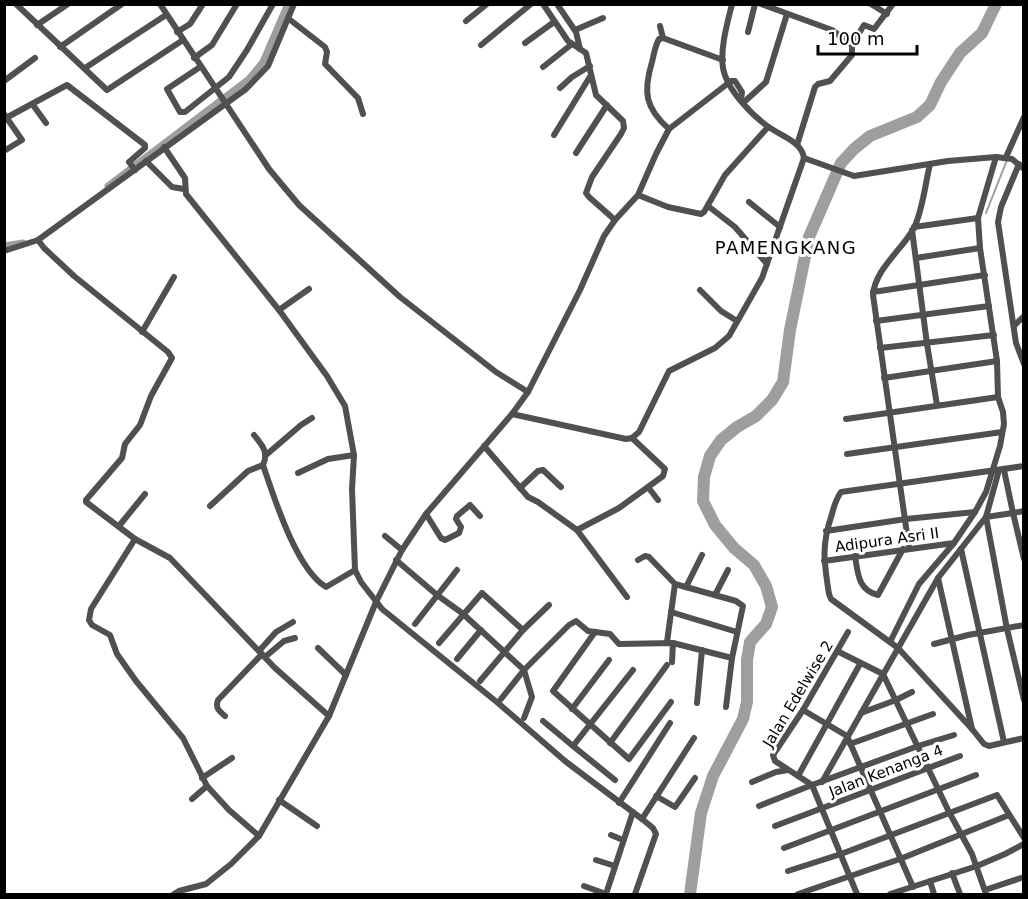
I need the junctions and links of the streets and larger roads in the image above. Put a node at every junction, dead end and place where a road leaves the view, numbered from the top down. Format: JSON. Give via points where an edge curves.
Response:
{"nodes":[{"id":1,"x":68,"y":4,"type":"edge"},
{"id":2,"x":122,"y":4,"type":"edge"},
{"id":3,"x":203,"y":4,"type":"edge"},
{"id":4,"x":237,"y":4,"type":"edge"},
{"id":5,"x":273,"y":4,"type":"edge"},
{"id":6,"x":294,"y":4,"type":"edge"},
{"id":7,"x":487,"y":4,"type":"edge"},
{"id":8,"x":531,"y":4,"type":"edge"},
{"id":9,"x":543,"y":4,"type":"edge"},
{"id":10,"x":732,"y":4,"type":"edge"},
{"id":11,"x":755,"y":4,"type":"edge"},
{"id":12,"x":761,"y":4,"type":"edge"},
{"id":13,"x":871,"y":4,"type":"edge"},
{"id":14,"x":892,"y":4,"type":"edge"},
{"id":15,"x":17,"y":5,"type":"edge"},
{"id":16,"x":161,"y":5,"type":"edge"},
{"id":17,"x":560,"y":6,"type":"edge"},
{"id":18,"x":787,"y":14,"type":"junction"},
{"id":19,"x":887,"y":14,"type":"junction"},
{"id":20,"x":166,"y":15,"type":"junction"},
{"id":21,"x":603,"y":18,"type":"dead end"},
{"id":22,"x":289,"y":19,"type":"junction"},
{"id":23,"x":466,"y":21,"type":"dead end"},
{"id":24,"x":554,"y":22,"type":"junction"},
{"id":25,"x":37,"y":25,"type":"junction"},
{"id":26,"x":660,"y":26,"type":"dead end"},
{"id":27,"x":575,"y":30,"type":"junction"},
{"id":28,"x":177,"y":32,"type":"junction"},
{"id":29,"x":748,"y":32,"type":"dead end"},
{"id":30,"x":663,"y":38,"type":"junction"},
{"id":31,"x":183,"y":40,"type":"junction"},
{"id":32,"x":525,"y":43,"type":"dead end"},
{"id":33,"x":572,"y":44,"type":"junction"},
{"id":34,"x":482,"y":45,"type":"dead end"},
{"id":35,"x":852,"y":45,"type":"junction"},
{"id":36,"x":60,"y":47,"type":"junction"},
{"id":37,"x":580,"y":49,"type":"junction"},
{"id":38,"x":35,"y":58,"type":"dead end"},
{"id":39,"x":194,"y":58,"type":"junction"},
{"id":40,"x":723,"y":60,"type":"junction"},
{"id":41,"x":590,"y":66,"type":"junction"},
{"id":42,"x":200,"y":67,"type":"junction"},
{"id":43,"x":543,"y":67,"type":"dead end"},
{"id":44,"x":85,"y":68,"type":"junction"},
{"id":45,"x":591,"y":74,"type":"junction"},
{"id":46,"x":4,"y":81,"type":"edge"},
{"id":47,"x":728,"y":83,"type":"junction"},
{"id":48,"x":560,"y":88,"type":"dead end"},
{"id":49,"x":216,"y":90,"type":"junction"},
{"id":50,"x":742,"y":102,"type":"junction"},
{"id":51,"x":224,"y":103,"type":"junction"},
{"id":52,"x":33,"y":105,"type":"junction"},
{"id":53,"x":607,"y":105,"type":"junction"},
{"id":54,"x":363,"y":114,"type":"dead end"},
{"id":55,"x":6,"y":117,"type":"edge"},
{"id":56,"x":1023,"y":117,"type":"edge"},
{"id":57,"x":46,"y":123,"type":"dead end"},
{"id":58,"x":768,"y":127,"type":"junction"},
{"id":59,"x":669,"y":129,"type":"junction"},
{"id":60,"x":554,"y":135,"type":"dead end"},
{"id":61,"x":797,"y":145,"type":"junction"},
{"id":62,"x":164,"y":147,"type":"junction"},
{"id":63,"x":4,"y":151,"type":"edge"},
{"id":64,"x":576,"y":153,"type":"dead end"},
{"id":65,"x":996,"y":157,"type":"junction"},
{"id":66,"x":804,"y":158,"type":"junction"},
{"id":67,"x":1009,"y":158,"type":"junction"},
{"id":68,"x":146,"y":160,"type":"junction"},
{"id":69,"x":930,"y":164,"type":"junction"},
{"id":70,"x":133,"y":167,"type":"junction"},
{"id":71,"x":1021,"y":167,"type":"edge"},
{"id":72,"x":184,"y":189,"type":"junction"},
{"id":73,"x":638,"y":195,"type":"junction"},
{"id":74,"x":749,"y":202,"type":"dead end"},
{"id":75,"x":708,"y":206,"type":"junction"},
{"id":76,"x":618,"y":216,"type":"junction"},
{"id":77,"x":978,"y":218,"type":"junction"},
{"id":78,"x":780,"y":227,"type":"junction"},
{"id":79,"x":913,"y":229,"type":"junction"},
{"id":80,"x":38,"y":240,"type":"junction"},
{"id":81,"x":980,"y":248,"type":"junction"},
{"id":82,"x":4,"y":251,"type":"edge"},
{"id":83,"x":916,"y":258,"type":"junction"},
{"id":84,"x":767,"y":264,"type":"junction"},
{"id":85,"x":985,"y":275,"type":"junction"},
{"id":86,"x":174,"y":278,"type":"dead end"},
{"id":87,"x":920,"y":285,"type":"junction"},
{"id":88,"x":309,"y":290,"type":"dead end"},
{"id":89,"x":700,"y":290,"type":"dead end"},
{"id":90,"x":873,"y":292,"type":"junction"},
{"id":91,"x":989,"y":306,"type":"junction"},
{"id":92,"x":279,"y":310,"type":"junction"},
{"id":93,"x":924,"y":316,"type":"junction"},
{"id":94,"x":1023,"y":316,"type":"edge"},
{"id":95,"x":737,"y":321,"type":"junction"},
{"id":96,"x":876,"y":321,"type":"junction"},
{"id":97,"x":1015,"y":325,"type":"junction"},
{"id":98,"x":142,"y":332,"type":"junction"},
{"id":99,"x":994,"y":335,"type":"junction"},
{"id":100,"x":927,"y":344,"type":"junction"},
{"id":101,"x":880,"y":348,"type":"junction"},
{"id":102,"x":997,"y":361,"type":"junction"},
{"id":103,"x":1023,"y":364,"type":"edge"},
{"id":104,"x":932,"y":371,"type":"junction"},
{"id":105,"x":884,"y":378,"type":"junction"},
{"id":106,"x":528,"y":392,"type":"junction"},
{"id":107,"x":998,"y":397,"type":"junction"},
{"id":108,"x":938,"y":405,"type":"junction"},
{"id":109,"x":889,"y":412,"type":"junction"},
{"id":110,"x":512,"y":414,"type":"junction"},
{"id":111,"x":312,"y":418,"type":"dead end"},
{"id":112,"x":846,"y":418,"type":"dead end"},
{"id":113,"x":1002,"y":432,"type":"junction"},
{"id":114,"x":254,"y":435,"type":"dead end"},
{"id":115,"x":632,"y":438,"type":"junction"},
{"id":116,"x":484,"y":446,"type":"junction"},
{"id":117,"x":895,"y":448,"type":"junction"},
{"id":118,"x":847,"y":454,"type":"dead end"},
{"id":119,"x":266,"y":455,"type":"junction"},
{"id":120,"x":354,"y":455,"type":"junction"},
{"id":121,"x":263,"y":465,"type":"junction"},
{"id":122,"x":1023,"y":466,"type":"edge"},
{"id":123,"x":999,"y":470,"type":"junction"},
{"id":124,"x":298,"y":473,"type":"dead end"},
{"id":125,"x":900,"y":483,"type":"junction"},
{"id":126,"x":561,"y":487,"type":"dead end"},
{"id":127,"x":648,"y":487,"type":"junction"},
{"id":128,"x":520,"y":488,"type":"junction"},
{"id":129,"x":145,"y":494,"type":"dead end"},
{"id":130,"x":658,"y":500,"type":"dead end"},
{"id":131,"x":210,"y":506,"type":"dead end"},
{"id":132,"x":1023,"y":511,"type":"edge"},
{"id":133,"x":975,"y":512,"type":"junction"},
{"id":134,"x":1013,"y":513,"type":"junction"},
{"id":135,"x":426,"y":514,"type":"junction"},
{"id":136,"x":480,"y":516,"type":"dead end"},
{"id":137,"x":986,"y":517,"type":"junction"},
{"id":138,"x":906,"y":519,"type":"junction"},
{"id":139,"x":118,"y":526,"type":"junction"},
{"id":140,"x":577,"y":530,"type":"junction"},
{"id":141,"x":826,"y":531,"type":"junction"},
{"id":142,"x":385,"y":536,"type":"dead end"},
{"id":143,"x":135,"y":539,"type":"junction"},
{"id":144,"x":954,"y":543,"type":"junction"},
{"id":145,"x":906,"y":549,"type":"junction"},
{"id":146,"x":961,"y":549,"type":"junction"},
{"id":147,"x":402,"y":550,"type":"junction"},
{"id":148,"x":702,"y":555,"type":"dead end"},
{"id":149,"x":855,"y":556,"type":"junction"},
{"id":150,"x":1023,"y":559,"type":"edge"},
{"id":151,"x":396,"y":560,"type":"junction"},
{"id":152,"x":638,"y":560,"type":"dead end"},
{"id":153,"x":824,"y":561,"type":"junction"},
{"id":154,"x":355,"y":570,"type":"junction"},
{"id":155,"x":457,"y":570,"type":"dead end"},
{"id":156,"x":728,"y":570,"type":"dead end"},
{"id":157,"x":938,"y":578,"type":"junction"},
{"id":158,"x":675,"y":584,"type":"junction"},
{"id":159,"x":686,"y":586,"type":"junction"},
{"id":160,"x":436,"y":595,"type":"junction"},
{"id":161,"x":715,"y":595,"type":"junction"},
{"id":162,"x":627,"y":597,"type":"dead end"},
{"id":163,"x":376,"y":602,"type":"junction"},
{"id":164,"x":549,"y":605,"type":"dead end"},
{"id":165,"x":671,"y":612,"type":"junction"},
{"id":166,"x":462,"y":613,"type":"junction"},
{"id":167,"x":293,"y":622,"type":"dead end"},
{"id":168,"x":415,"y":624,"type":"dead end"},
{"id":169,"x":1023,"y":625,"type":"edge"},
{"id":170,"x":1007,"y":628,"type":"junction"},
{"id":171,"x":481,"y":630,"type":"junction"},
{"id":172,"x":523,"y":630,"type":"junction"},
{"id":173,"x":595,"y":632,"type":"junction"},
{"id":174,"x":736,"y":632,"type":"junction"},
{"id":175,"x":848,"y":632,"type":"dead end"},
{"id":176,"x":980,"y":633,"type":"junction"},
{"id":177,"x":295,"y":638,"type":"dead end"},
{"id":178,"x":951,"y":640,"type":"junction"},
{"id":179,"x":670,"y":642,"type":"junction"},
{"id":180,"x":890,"y":642,"type":"junction"},
{"id":181,"x":439,"y":643,"type":"dead end"},
{"id":182,"x":934,"y":644,"type":"dead end"},
{"id":183,"x":318,"y":648,"type":"dead end"},
{"id":184,"x":898,"y":648,"type":"junction"},
{"id":185,"x":702,"y":650,"type":"junction"},
{"id":186,"x":505,"y":651,"type":"junction"},
{"id":187,"x":837,"y":651,"type":"junction"},
{"id":188,"x":262,"y":654,"type":"junction"},
{"id":189,"x":732,"y":658,"type":"junction"},
{"id":190,"x":457,"y":659,"type":"dead end"},
{"id":191,"x":609,"y":660,"type":"dead end"},
{"id":192,"x":860,"y":664,"type":"junction"},
{"id":193,"x":524,"y":670,"type":"junction"},
{"id":194,"x":633,"y":670,"type":"dead end"},
{"id":195,"x":883,"y":674,"type":"junction"},
{"id":196,"x":346,"y":675,"type":"junction"},
{"id":197,"x":480,"y":681,"type":"dead end"},
{"id":198,"x":912,"y":692,"type":"dead end"},
{"id":199,"x":501,"y":699,"type":"dead end"},
{"id":200,"x":896,"y":700,"type":"junction"},
{"id":201,"x":1023,"y":700,"type":"edge"},
{"id":202,"x":671,"y":702,"type":"dead end"},
{"id":203,"x":697,"y":703,"type":"dead end"},
{"id":204,"x":726,"y":707,"type":"dead end"},
{"id":205,"x":572,"y":709,"type":"junction"},
{"id":206,"x":803,"y":710,"type":"junction"},
{"id":207,"x":860,"y":713,"type":"junction"},
{"id":208,"x":933,"y":714,"type":"dead end"},
{"id":209,"x":225,"y":716,"type":"dead end"},
{"id":210,"x":329,"y":716,"type":"junction"},
{"id":211,"x":524,"y":718,"type":"dead end"},
{"id":212,"x":543,"y":721,"type":"dead end"},
{"id":213,"x":670,"y":723,"type":"dead end"},
{"id":214,"x":907,"y":723,"type":"junction"},
{"id":215,"x":828,"y":724,"type":"junction"},
{"id":216,"x":590,"y":726,"type":"junction"},
{"id":217,"x":972,"y":729,"type":"junction"},
{"id":218,"x":954,"y":735,"type":"dead end"},
{"id":219,"x":847,"y":736,"type":"junction"},
{"id":220,"x":694,"y":738,"type":"dead end"},
{"id":221,"x":1023,"y":738,"type":"edge"},
{"id":222,"x":1004,"y":742,"type":"junction"},
{"id":223,"x":610,"y":743,"type":"junction"},
{"id":224,"x":850,"y":744,"type":"junction"},
{"id":225,"x":573,"y":746,"type":"junction"},
{"id":226,"x":918,"y":746,"type":"junction"},
{"id":227,"x":960,"y":756,"type":"dead end"},
{"id":228,"x":232,"y":758,"type":"dead end"},
{"id":229,"x":861,"y":767,"type":"junction"},
{"id":230,"x":928,"y":768,"type":"junction"},
{"id":231,"x":788,"y":770,"type":"junction"},
{"id":232,"x":976,"y":775,"type":"dead end"},
{"id":233,"x":798,"y":776,"type":"junction"},
{"id":234,"x":202,"y":778,"type":"junction"},
{"id":235,"x":695,"y":778,"type":"dead end"},
{"id":236,"x":615,"y":780,"type":"dead end"},
{"id":237,"x":752,"y":782,"type":"dead end"},
{"id":238,"x":822,"y":782,"type":"junction"},
{"id":239,"x":812,"y":785,"type":"junction"},
{"id":240,"x":207,"y":786,"type":"junction"},
{"id":241,"x":872,"y":790,"type":"junction"},
{"id":242,"x":938,"y":790,"type":"junction"},
{"id":243,"x":656,"y":796,"type":"junction"},
{"id":244,"x":192,"y":799,"type":"dead end"},
{"id":245,"x":279,"y":800,"type":"junction"},
{"id":246,"x":619,"y":802,"type":"junction"},
{"id":247,"x":759,"y":806,"type":"dead end"},
{"id":248,"x":820,"y":808,"type":"junction"},
{"id":249,"x":633,"y":812,"type":"junction"},
{"id":250,"x":880,"y":812,"type":"junction"},
{"id":251,"x":949,"y":812,"type":"junction"},
{"id":252,"x":1009,"y":815,"type":"junction"},
{"id":253,"x":642,"y":819,"type":"junction"},
{"id":254,"x":317,"y":826,"type":"dead end"},
{"id":255,"x":775,"y":826,"type":"dead end"},
{"id":256,"x":831,"y":831,"type":"junction"},
{"id":257,"x":611,"y":835,"type":"dead end"},
{"id":258,"x":961,"y":835,"type":"junction"},
{"id":259,"x":259,"y":836,"type":"junction"},
{"id":260,"x":890,"y":836,"type":"junction"},
{"id":261,"x":1023,"y":838,"type":"edge"},
{"id":262,"x":623,"y":840,"type":"junction"},
{"id":263,"x":1023,"y":844,"type":"edge"},
{"id":264,"x":784,"y":848,"type":"dead end"},
{"id":265,"x":841,"y":854,"type":"junction"},
{"id":266,"x":900,"y":859,"type":"junction"},
{"id":267,"x":596,"y":860,"type":"dead end"},
{"id":268,"x":615,"y":866,"type":"junction"},
{"id":269,"x":976,"y":866,"type":"junction"},
{"id":270,"x":788,"y":871,"type":"dead end"},
{"id":271,"x":952,"y":873,"type":"junction"},
{"id":272,"x":850,"y":877,"type":"junction"},
{"id":273,"x":1023,"y":877,"type":"edge"},
{"id":274,"x":930,"y":881,"type":"junction"},
{"id":275,"x":584,"y":886,"type":"dead end"},
{"id":276,"x":911,"y":890,"type":"edge"},
{"id":277,"x":985,"y":892,"type":"edge"},
{"id":278,"x":174,"y":894,"type":"edge"},
{"id":279,"x":606,"y":894,"type":"edge"},
{"id":280,"x":635,"y":894,"type":"edge"},
{"id":281,"x":798,"y":894,"type":"edge"},
{"id":282,"x":857,"y":894,"type":"edge"},
{"id":283,"x":890,"y":894,"type":"edge"},
{"id":284,"x":934,"y":894,"type":"edge"},
{"id":285,"x":960,"y":894,"type":"edge"}],
"edges":[{"from":1,"to":25,"type":"street"},
{"from":2,"to":36,"type":"street"},
{"from":3,"to":28,"type":"street","via":[[189,24]]},
{"from":4,"to":39,"type":"street","via":[[212,45]]},
{"from":5,"to":49,"type":"street","via":[[233,71]]},
{"from":6,"to":22,"type":"street"},
{"from":7,"to":23,"type":"street"},
{"from":8,"to":34,"type":"street"},
{"from":9,"to":24,"type":"street"},
{"from":10,"to":40,"type":"street"},
{"from":11,"to":29,"type":"street"},
{"from":12,"to":18,"type":"street"},
{"from":13,"to":19,"type":"street"},
{"from":14,"to":19,"type":"street"},
{"from":15,"to":25,"type":"street"},
{"from":16,"to":20,"type":"street"},
{"from":17,"to":27,"type":"street"},
{"from":18,"to":35,"type":"street","via":[[832,30]]},
{"from":18,"to":50,"type":"street","via":[[766,82]]},
{"from":19,"to":35,"type":"street","via":[[873,30],[865,25]]},
{"from":20,"to":28,"type":"street"},
{"from":20,"to":44,"type":"street"},
{"from":21,"to":27,"type":"street"},
{"from":22,"to":51,"type":"street","via":[[266,68],[246,89]]},
{"from":22,"to":54,"type":"street","via":[[325,47],[325,64],[358,98]]},
{"from":24,"to":32,"type":"street"},
{"from":24,"to":33,"type":"street"},
{"from":25,"to":36,"type":"street"},
{"from":26,"to":30,"type":"street"},
{"from":27,"to":37,"type":"street"},
{"from":28,"to":31,"type":"street"},
{"from":30,"to":40,"type":"street"},
{"from":30,"to":59,"type":"street","via":[[657,42],[646,90],[654,114]]},
{"from":31,"to":39,"type":"street"},
{"from":31,"to":44,"type":"street","via":[[110,90],[104,89]]},
{"from":33,"to":37,"type":"street"},
{"from":33,"to":43,"type":"street"},
{"from":35,"to":61,"type":"street","via":[[852,55],[830,81],[815,87]]},
{"from":36,"to":44,"type":"street"},
{"from":37,"to":41,"type":"street"},
{"from":38,"to":46,"type":"street"},
{"from":39,"to":42,"type":"street"},
{"from":40,"to":47,"type":"street"},
{"from":41,"to":45,"type":"street"},
{"from":41,"to":48,"type":"street"},
{"from":42,"to":49,"type":"street"},
{"from":42,"to":49,"type":"street","via":[[167,89],[180,112]]},
{"from":45,"to":53,"type":"street","via":[[596,95]]},
{"from":45,"to":60,"type":"street"},
{"from":47,"to":50,"type":"street","via":[[735,81],[742,92]]},
{"from":47,"to":59,"type":"street"},
{"from":49,"to":51,"type":"street"},
{"from":50,"to":58,"type":"street"},
{"from":51,"to":62,"type":"street"},
{"from":51,"to":106,"type":"street","via":[[299,205],[400,297]]},
{"from":52,"to":55,"type":"street"},
{"from":52,"to":57,"type":"street"},
{"from":52,"to":70,"type":"street","via":[[69,86],[145,145],[130,160]]},
{"from":53,"to":64,"type":"street"},
{"from":53,"to":76,"type":"street","via":[[620,117],[624,128],[586,193]]},
{"from":55,"to":63,"type":"street","via":[[22,140]]},
{"from":56,"to":67,"type":"street"},
{"from":58,"to":61,"type":"street"},
{"from":58,"to":75,"type":"street","via":[[725,175]]},
{"from":59,"to":73,"type":"street"},
{"from":61,"to":66,"type":"street"},
{"from":62,"to":68,"type":"street"},
{"from":62,"to":72,"type":"street","via":[[184,178]]},
{"from":65,"to":67,"type":"street"},
{"from":65,"to":69,"type":"street"},
{"from":65,"to":77,"type":"street"},
{"from":66,"to":69,"type":"street","via":[[860,177]]},
{"from":66,"to":78,"type":"street"},
{"from":67,"to":71,"type":"street"},
{"from":68,"to":70,"type":"street"},
{"from":68,"to":72,"type":"street","via":[[172,187]]},
{"from":69,"to":79,"type":"street"},
{"from":70,"to":80,"type":"street"},
{"from":71,"to":97,"type":"street","via":[[1001,207],[998,222]]},
{"from":72,"to":92,"type":"street"},
{"from":73,"to":75,"type":"street","via":[[692,213],[701,214]]},
{"from":73,"to":76,"type":"street"},
{"from":74,"to":78,"type":"street"},
{"from":75,"to":84,"type":"street","via":[[735,228]]},
{"from":76,"to":106,"type":"street","via":[[604,236]]},
{"from":77,"to":79,"type":"street"},
{"from":77,"to":81,"type":"street"},
{"from":78,"to":84,"type":"street"},
{"from":79,"to":83,"type":"street"},
{"from":79,"to":90,"type":"street","via":[[879,276]]},
{"from":80,"to":82,"type":"street"},
{"from":80,"to":98,"type":"street","via":[[74,276]]},
{"from":81,"to":83,"type":"street"},
{"from":81,"to":85,"type":"street"},
{"from":83,"to":87,"type":"street"},
{"from":84,"to":95,"type":"street"},
{"from":85,"to":87,"type":"street"},
{"from":85,"to":91,"type":"street"},
{"from":86,"to":98,"type":"street"},
{"from":87,"to":90,"type":"street"},
{"from":87,"to":93,"type":"street"},
{"from":88,"to":92,"type":"street"},
{"from":89,"to":95,"type":"street"},
{"from":90,"to":96,"type":"street"},
{"from":91,"to":93,"type":"street"},
{"from":91,"to":99,"type":"street"},
{"from":92,"to":120,"type":"street","via":[[345,406]]},
{"from":93,"to":96,"type":"street"},
{"from":93,"to":100,"type":"street"},
{"from":94,"to":97,"type":"street"},
{"from":95,"to":115,"type":"street","via":[[716,348],[669,371],[639,432]]},
{"from":96,"to":101,"type":"street"},
{"from":97,"to":103,"type":"street"},
{"from":98,"to":139,"type":"street","via":[[170,354],[171,362],[136,432],[124,444],[122,458],[86,500]]},
{"from":99,"to":100,"type":"street"},
{"from":99,"to":102,"type":"street"},
{"from":100,"to":101,"type":"street"},
{"from":100,"to":104,"type":"street"},
{"from":101,"to":105,"type":"street"},
{"from":102,"to":104,"type":"street"},
{"from":102,"to":107,"type":"street"},
{"from":104,"to":105,"type":"street"},
{"from":104,"to":108,"type":"street"},
{"from":105,"to":109,"type":"street"},
{"from":106,"to":110,"type":"street"},
{"from":107,"to":108,"type":"street"},
{"from":107,"to":113,"type":"street","via":[[1003,412]]},
{"from":108,"to":109,"type":"street"},
{"from":109,"to":112,"type":"street"},
{"from":109,"to":117,"type":"street"},
{"from":110,"to":115,"type":"street"},
{"from":110,"to":116,"type":"street"},
{"from":111,"to":119,"type":"street"},
{"from":113,"to":117,"type":"street"},
{"from":113,"to":123,"type":"street"},
{"from":114,"to":119,"type":"street"},
{"from":115,"to":127,"type":"street","via":[[665,469],[663,476]]},
{"from":116,"to":128,"type":"street"},
{"from":116,"to":135,"type":"street"},
{"from":117,"to":118,"type":"street"},
{"from":117,"to":125,"type":"street"},
{"from":119,"to":121,"type":"street"},
{"from":120,"to":124,"type":"street","via":[[328,459]]},
{"from":120,"to":154,"type":"street"},
{"from":121,"to":131,"type":"street","via":[[248,471]]},
{"from":121,"to":154,"type":"street","via":[[284,526],[321,585],[326,587]]},
{"from":122,"to":123,"type":"street"},
{"from":123,"to":125,"type":"street"},
{"from":123,"to":133,"type":"street"},
{"from":123,"to":134,"type":"street"},
{"from":123,"to":137,"type":"street"},
{"from":125,"to":138,"type":"street"},
{"from":125,"to":141,"type":"street","via":[[840,493]]},
{"from":126,"to":128,"type":"street","via":[[543,470]]},
{"from":127,"to":130,"type":"street"},
{"from":127,"to":140,"type":"street"},
{"from":128,"to":140,"type":"street"},
{"from":129,"to":139,"type":"street"},
{"from":132,"to":134,"type":"street"},
{"from":133,"to":138,"type":"street"},
{"from":133,"to":144,"type":"street"},
{"from":134,"to":137,"type":"street"},
{"from":134,"to":150,"type":"street"},
{"from":135,"to":136,"type":"street","via":[[445,540],[459,533],[457,516],[470,505]]},
{"from":135,"to":147,"type":"street"},
{"from":137,"to":146,"type":"street"},
{"from":137,"to":170,"type":"street"},
{"from":138,"to":141,"type":"street"},
{"from":138,"to":145,"type":"street"},
{"from":139,"to":143,"type":"street"},
{"from":140,"to":162,"type":"street"},
{"from":141,"to":153,"type":"street"},
{"from":142,"to":147,"type":"street"},
{"from":143,"to":188,"type":"street","via":[[176,563]]},
{"from":143,"to":234,"type":"street","via":[[91,609],[89,620],[112,638],[117,654],[187,745]]},
{"from":144,"to":145,"type":"street","name":"Adipura Asri II"},
{"from":144,"to":180,"type":"street","via":[[919,584]]},
{"from":145,"to":149,"type":"street","name":"Adipura Asri II"},
{"from":145,"to":149,"type":"street","via":[[878,595],[859,582]]},
{"from":146,"to":157,"type":"street"},
{"from":146,"to":176,"type":"street"},
{"from":147,"to":151,"type":"street"},
{"from":148,"to":159,"type":"street"},
{"from":149,"to":153,"type":"street","name":"Adipura Asri II"},
{"from":151,"to":160,"type":"street"},
{"from":151,"to":163,"type":"street"},
{"from":152,"to":158,"type":"street","via":[[649,557]]},
{"from":153,"to":180,"type":"street","via":[[831,599]]},
{"from":154,"to":163,"type":"street"},
{"from":155,"to":160,"type":"street"},
{"from":156,"to":161,"type":"street"},
{"from":157,"to":178,"type":"street"},
{"from":157,"to":184,"type":"street"},
{"from":158,"to":159,"type":"street"},
{"from":158,"to":165,"type":"street"},
{"from":159,"to":161,"type":"street"},
{"from":160,"to":166,"type":"street"},
{"from":160,"to":168,"type":"street"},
{"from":161,"to":174,"type":"street","via":[[742,606]]},
{"from":163,"to":196,"type":"street"},
{"from":163,"to":246,"type":"street"},
{"from":164,"to":172,"type":"street"},
{"from":165,"to":174,"type":"street"},
{"from":165,"to":179,"type":"street"},
{"from":166,"to":171,"type":"street"},
{"from":166,"to":172,"type":"street","via":[[482,593]]},
{"from":166,"to":181,"type":"street"},
{"from":167,"to":188,"type":"street","via":[[276,632]]},
{"from":169,"to":170,"type":"street"},
{"from":170,"to":176,"type":"street"},
{"from":170,"to":201,"type":"street"},
{"from":171,"to":186,"type":"street"},
{"from":171,"to":190,"type":"street"},
{"from":172,"to":186,"type":"street"},
{"from":173,"to":179,"type":"street","via":[[610,634],[619,644]]},
{"from":173,"to":193,"type":"street","via":[[572,622]]},
{"from":173,"to":205,"type":"street","via":[[553,691]]},
{"from":174,"to":189,"type":"street"},
{"from":175,"to":187,"type":"street","name":"Jalan Edelwise 2"},
{"from":176,"to":178,"type":"street"},
{"from":176,"to":222,"type":"street"},
{"from":177,"to":188,"type":"street"},
{"from":178,"to":182,"type":"street"},
{"from":178,"to":217,"type":"street"},
{"from":179,"to":185,"type":"street"},
{"from":179,"to":223,"type":"street","via":[[670,664]]},
{"from":180,"to":184,"type":"street"},
{"from":183,"to":196,"type":"street"},
{"from":184,"to":195,"type":"street"},
{"from":184,"to":217,"type":"street"},
{"from":185,"to":189,"type":"street"},
{"from":185,"to":203,"type":"street"},
{"from":186,"to":193,"type":"street"},
{"from":186,"to":197,"type":"street"},
{"from":187,"to":192,"type":"street"},
{"from":187,"to":206,"type":"street","name":"Jalan Edelwise 2"},
{"from":188,"to":209,"type":"street","via":[[218,700],[216,705]]},
{"from":188,"to":210,"type":"street"},
{"from":189,"to":204,"type":"street"},
{"from":191,"to":205,"type":"street"},
{"from":192,"to":195,"type":"street"},
{"from":192,"to":215,"type":"street"},
{"from":193,"to":199,"type":"street"},
{"from":193,"to":211,"type":"street","via":[[532,697]]},
{"from":194,"to":216,"type":"street"},
{"from":195,"to":200,"type":"street"},
{"from":195,"to":207,"type":"street"},
{"from":196,"to":210,"type":"street"},
{"from":198,"to":200,"type":"street"},
{"from":200,"to":207,"type":"street"},
{"from":200,"to":214,"type":"street"},
{"from":202,"to":223,"type":"street","via":[[629,759]]},
{"from":205,"to":216,"type":"street"},
{"from":206,"to":215,"type":"street"},
{"from":206,"to":231,"type":"street","name":"Jalan Edelwise 2","via":[[773,756]]},
{"from":207,"to":219,"type":"street"},
{"from":208,"to":214,"type":"street"},
{"from":210,"to":245,"type":"street"},
{"from":212,"to":225,"type":"street"},
{"from":213,"to":246,"type":"street"},
{"from":214,"to":224,"type":"street"},
{"from":214,"to":226,"type":"street"},
{"from":215,"to":219,"type":"street"},
{"from":215,"to":233,"type":"street"},
{"from":216,"to":223,"type":"street"},
{"from":216,"to":225,"type":"street"},
{"from":217,"to":222,"type":"street","via":[[986,746]]},
{"from":218,"to":226,"type":"street"},
{"from":219,"to":224,"type":"street"},
{"from":219,"to":238,"type":"street"},
{"from":220,"to":243,"type":"street"},
{"from":221,"to":222,"type":"street"},
{"from":224,"to":229,"type":"street"},
{"from":225,"to":236,"type":"street"},
{"from":226,"to":229,"type":"street"},
{"from":226,"to":230,"type":"street"},
{"from":227,"to":230,"type":"street","name":"Jalan Kenanga 4"},
{"from":228,"to":234,"type":"street"},
{"from":229,"to":238,"type":"street"},
{"from":229,"to":241,"type":"street"},
{"from":230,"to":241,"type":"street","name":"Jalan Kenanga 4"},
{"from":230,"to":242,"type":"street"},
{"from":231,"to":233,"type":"street"},
{"from":231,"to":237,"type":"street"},
{"from":232,"to":242,"type":"street"},
{"from":233,"to":239,"type":"street"},
{"from":234,"to":240,"type":"street"},
{"from":235,"to":243,"type":"street","via":[[675,807]]},
{"from":238,"to":239,"type":"street"},
{"from":239,"to":247,"type":"street"},
{"from":239,"to":248,"type":"street"},
{"from":240,"to":244,"type":"street"},
{"from":240,"to":259,"type":"street"},
{"from":241,"to":248,"type":"street","name":"Jalan Kenanga 4"},
{"from":241,"to":250,"type":"street"},
{"from":242,"to":250,"type":"street"},
{"from":242,"to":251,"type":"street"},
{"from":243,"to":253,"type":"street"},
{"from":245,"to":254,"type":"street"},
{"from":245,"to":259,"type":"street"},
{"from":246,"to":249,"type":"street"},
{"from":248,"to":255,"type":"street","name":"Jalan Kenanga 4"},
{"from":248,"to":256,"type":"street"},
{"from":249,"to":253,"type":"street"},
{"from":249,"to":262,"type":"street"},
{"from":250,"to":256,"type":"street"},
{"from":250,"to":260,"type":"street"},
{"from":251,"to":252,"type":"street","via":[[998,795]]},
{"from":251,"to":258,"type":"street"},
{"from":251,"to":260,"type":"street"},
{"from":252,"to":258,"type":"street"},
{"from":252,"to":261,"type":"street"},
{"from":253,"to":280,"type":"street","via":[[656,832]]},
{"from":256,"to":264,"type":"street"},
{"from":256,"to":265,"type":"street"},
{"from":257,"to":262,"type":"street"},
{"from":258,"to":266,"type":"street"},
{"from":258,"to":269,"type":"street"},
{"from":259,"to":278,"type":"street","via":[[206,884]]},
{"from":260,"to":265,"type":"street"},
{"from":260,"to":266,"type":"street"},
{"from":262,"to":268,"type":"street"},
{"from":263,"to":269,"type":"street"},
{"from":265,"to":270,"type":"street"},
{"from":265,"to":272,"type":"street"},
{"from":266,"to":272,"type":"street"},
{"from":266,"to":276,"type":"street"},
{"from":267,"to":268,"type":"street"},
{"from":268,"to":279,"type":"street"},
{"from":269,"to":271,"type":"street"},
{"from":269,"to":277,"type":"street"},
{"from":271,"to":274,"type":"street"},
{"from":271,"to":285,"type":"street"},
{"from":272,"to":281,"type":"street"},
{"from":272,"to":282,"type":"street"},
{"from":273,"to":277,"type":"street"},
{"from":274,"to":276,"type":"street"},
{"from":274,"to":284,"type":"street"},
{"from":275,"to":279,"type":"street"},
{"from":276,"to":283,"type":"street"}]}
